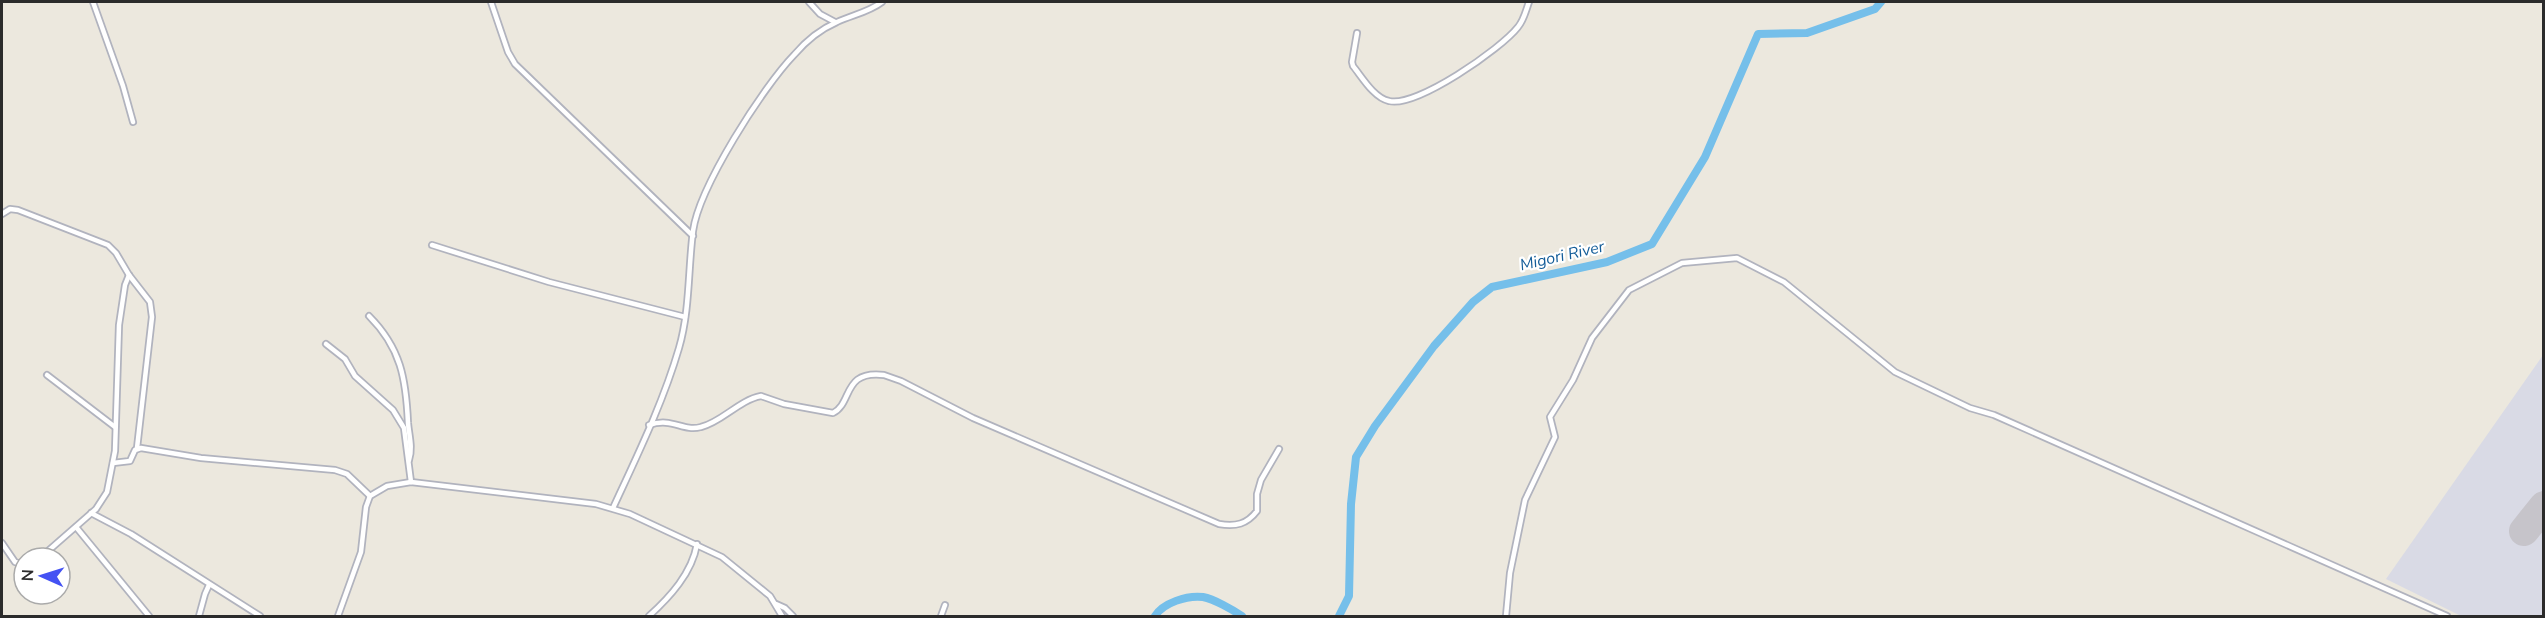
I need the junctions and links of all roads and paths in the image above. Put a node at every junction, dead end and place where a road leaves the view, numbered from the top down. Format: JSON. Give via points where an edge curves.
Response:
{"nodes":[{"id":1,"x":93,"y":2,"type":"edge"},
{"id":2,"x":491,"y":2,"type":"edge"},
{"id":3,"x":809,"y":2,"type":"edge"},
{"id":4,"x":882,"y":2,"type":"edge"},
{"id":5,"x":1529,"y":2,"type":"edge"},
{"id":6,"x":820,"y":14,"type":"junction"},
{"id":7,"x":835,"y":22,"type":"junction"},
{"id":8,"x":825,"y":29,"type":"junction"},
{"id":9,"x":1357,"y":33,"type":"dead end"},
{"id":10,"x":133,"y":122,"type":"dead end"},
{"id":11,"x":2,"y":214,"type":"edge"},
{"id":12,"x":693,"y":236,"type":"junction"},
{"id":13,"x":432,"y":245,"type":"dead end"},
{"id":14,"x":129,"y":275,"type":"junction"},
{"id":15,"x":369,"y":316,"type":"dead end"},
{"id":16,"x":685,"y":317,"type":"junction"},
{"id":17,"x":326,"y":344,"type":"dead end"},
{"id":18,"x":47,"y":375,"type":"dead end"},
{"id":19,"x":650,"y":425,"type":"junction"},
{"id":20,"x":116,"y":427,"type":"junction"},
{"id":21,"x":137,"y":448,"type":"junction"},
{"id":22,"x":1279,"y":449,"type":"dead end"},
{"id":23,"x":409,"y":460,"type":"junction"},
{"id":24,"x":113,"y":463,"type":"junction"},
{"id":25,"x":411,"y":482,"type":"junction"},
{"id":26,"x":370,"y":496,"type":"junction"},
{"id":27,"x":613,"y":508,"type":"junction"},
{"id":28,"x":91,"y":513,"type":"junction"},
{"id":29,"x":76,"y":527,"type":"junction"},
{"id":30,"x":2,"y":543,"type":"edge"},
{"id":31,"x":697,"y":544,"type":"junction"},
{"id":32,"x":54,"y":546,"type":"edge"},
{"id":33,"x":12,"y":558,"type":"edge"},
{"id":34,"x":209,"y":585,"type":"junction"},
{"id":35,"x":776,"y":604,"type":"junction"},
{"id":36,"x":945,"y":605,"type":"dead end"},
{"id":37,"x":149,"y":616,"type":"edge"},
{"id":38,"x":199,"y":616,"type":"edge"},
{"id":39,"x":260,"y":616,"type":"edge"},
{"id":40,"x":338,"y":616,"type":"edge"},
{"id":41,"x":649,"y":616,"type":"edge"},
{"id":42,"x":782,"y":616,"type":"edge"},
{"id":43,"x":793,"y":616,"type":"edge"},
{"id":44,"x":941,"y":616,"type":"edge"},
{"id":45,"x":1506,"y":616,"type":"edge"},
{"id":46,"x":2447,"y":616,"type":"edge"}],
"edges":[{"from":1,"to":10,"type":"street"},
{"from":2,"to":12,"type":"street","via":[[514,64]]},
{"from":3,"to":6,"type":"street"},
{"from":4,"to":7,"type":"street"},
{"from":5,"to":9,"type":"street","via":[[1513,33],[1478,61],[1438,87],[1395,102],[1378,96],[1353,66]]},
{"from":6,"to":7,"type":"street"},
{"from":6,"to":8,"type":"street"},
{"from":7,"to":8,"type":"street"},
{"from":8,"to":12,"type":"street","via":[[804,44],[779,71],[740,130],[703,199]]},
{"from":11,"to":14,"type":"street","via":[[18,210],[108,245]]},
{"from":12,"to":16,"type":"street"},
{"from":13,"to":16,"type":"street","via":[[549,282]]},
{"from":14,"to":20,"type":"street","via":[[118,334]]},
{"from":14,"to":21,"type":"street","via":[[152,307]]},
{"from":15,"to":23,"type":"street","via":[[386,334],[404,377]]},
{"from":16,"to":19,"type":"street","via":[[672,368]]},
{"from":17,"to":23,"type":"street","via":[[398,416]]},
{"from":18,"to":20,"type":"street"},
{"from":19,"to":22,"type":"street","via":[[667,421],[688,428],[703,427],[761,396],[833,413],[853,384],[867,375],[884,375],[1097,473],[1219,525],[1232,526],[1243,524],[1257,511],[1258,488]]},
{"from":19,"to":27,"type":"street"},
{"from":20,"to":24,"type":"street"},
{"from":21,"to":24,"type":"street","via":[[130,461]]},
{"from":21,"to":26,"type":"street","via":[[241,463],[335,470],[347,474]]},
{"from":23,"to":25,"type":"street"},
{"from":24,"to":28,"type":"street","via":[[104,498]]},
{"from":25,"to":26,"type":"street","via":[[387,486]]},
{"from":25,"to":27,"type":"street"},
{"from":26,"to":40,"type":"street","via":[[361,552]]},
{"from":27,"to":31,"type":"street"},
{"from":28,"to":29,"type":"street"},
{"from":28,"to":34,"type":"street"},
{"from":29,"to":32,"type":"street"},
{"from":29,"to":37,"type":"street"},
{"from":30,"to":33,"type":"street"},
{"from":31,"to":35,"type":"street","via":[[722,557]]},
{"from":31,"to":41,"type":"street","via":[[688,571]]},
{"from":34,"to":38,"type":"street"},
{"from":34,"to":39,"type":"street"},
{"from":35,"to":42,"type":"street"},
{"from":35,"to":43,"type":"street"},
{"from":36,"to":44,"type":"street"},
{"from":45,"to":46,"type":"street","via":[[1510,573],[1525,500],[1555,437],[1550,417],[1592,338],[1629,290],[1682,263],[1737,258],[1784,282],[1895,372]]}]}
